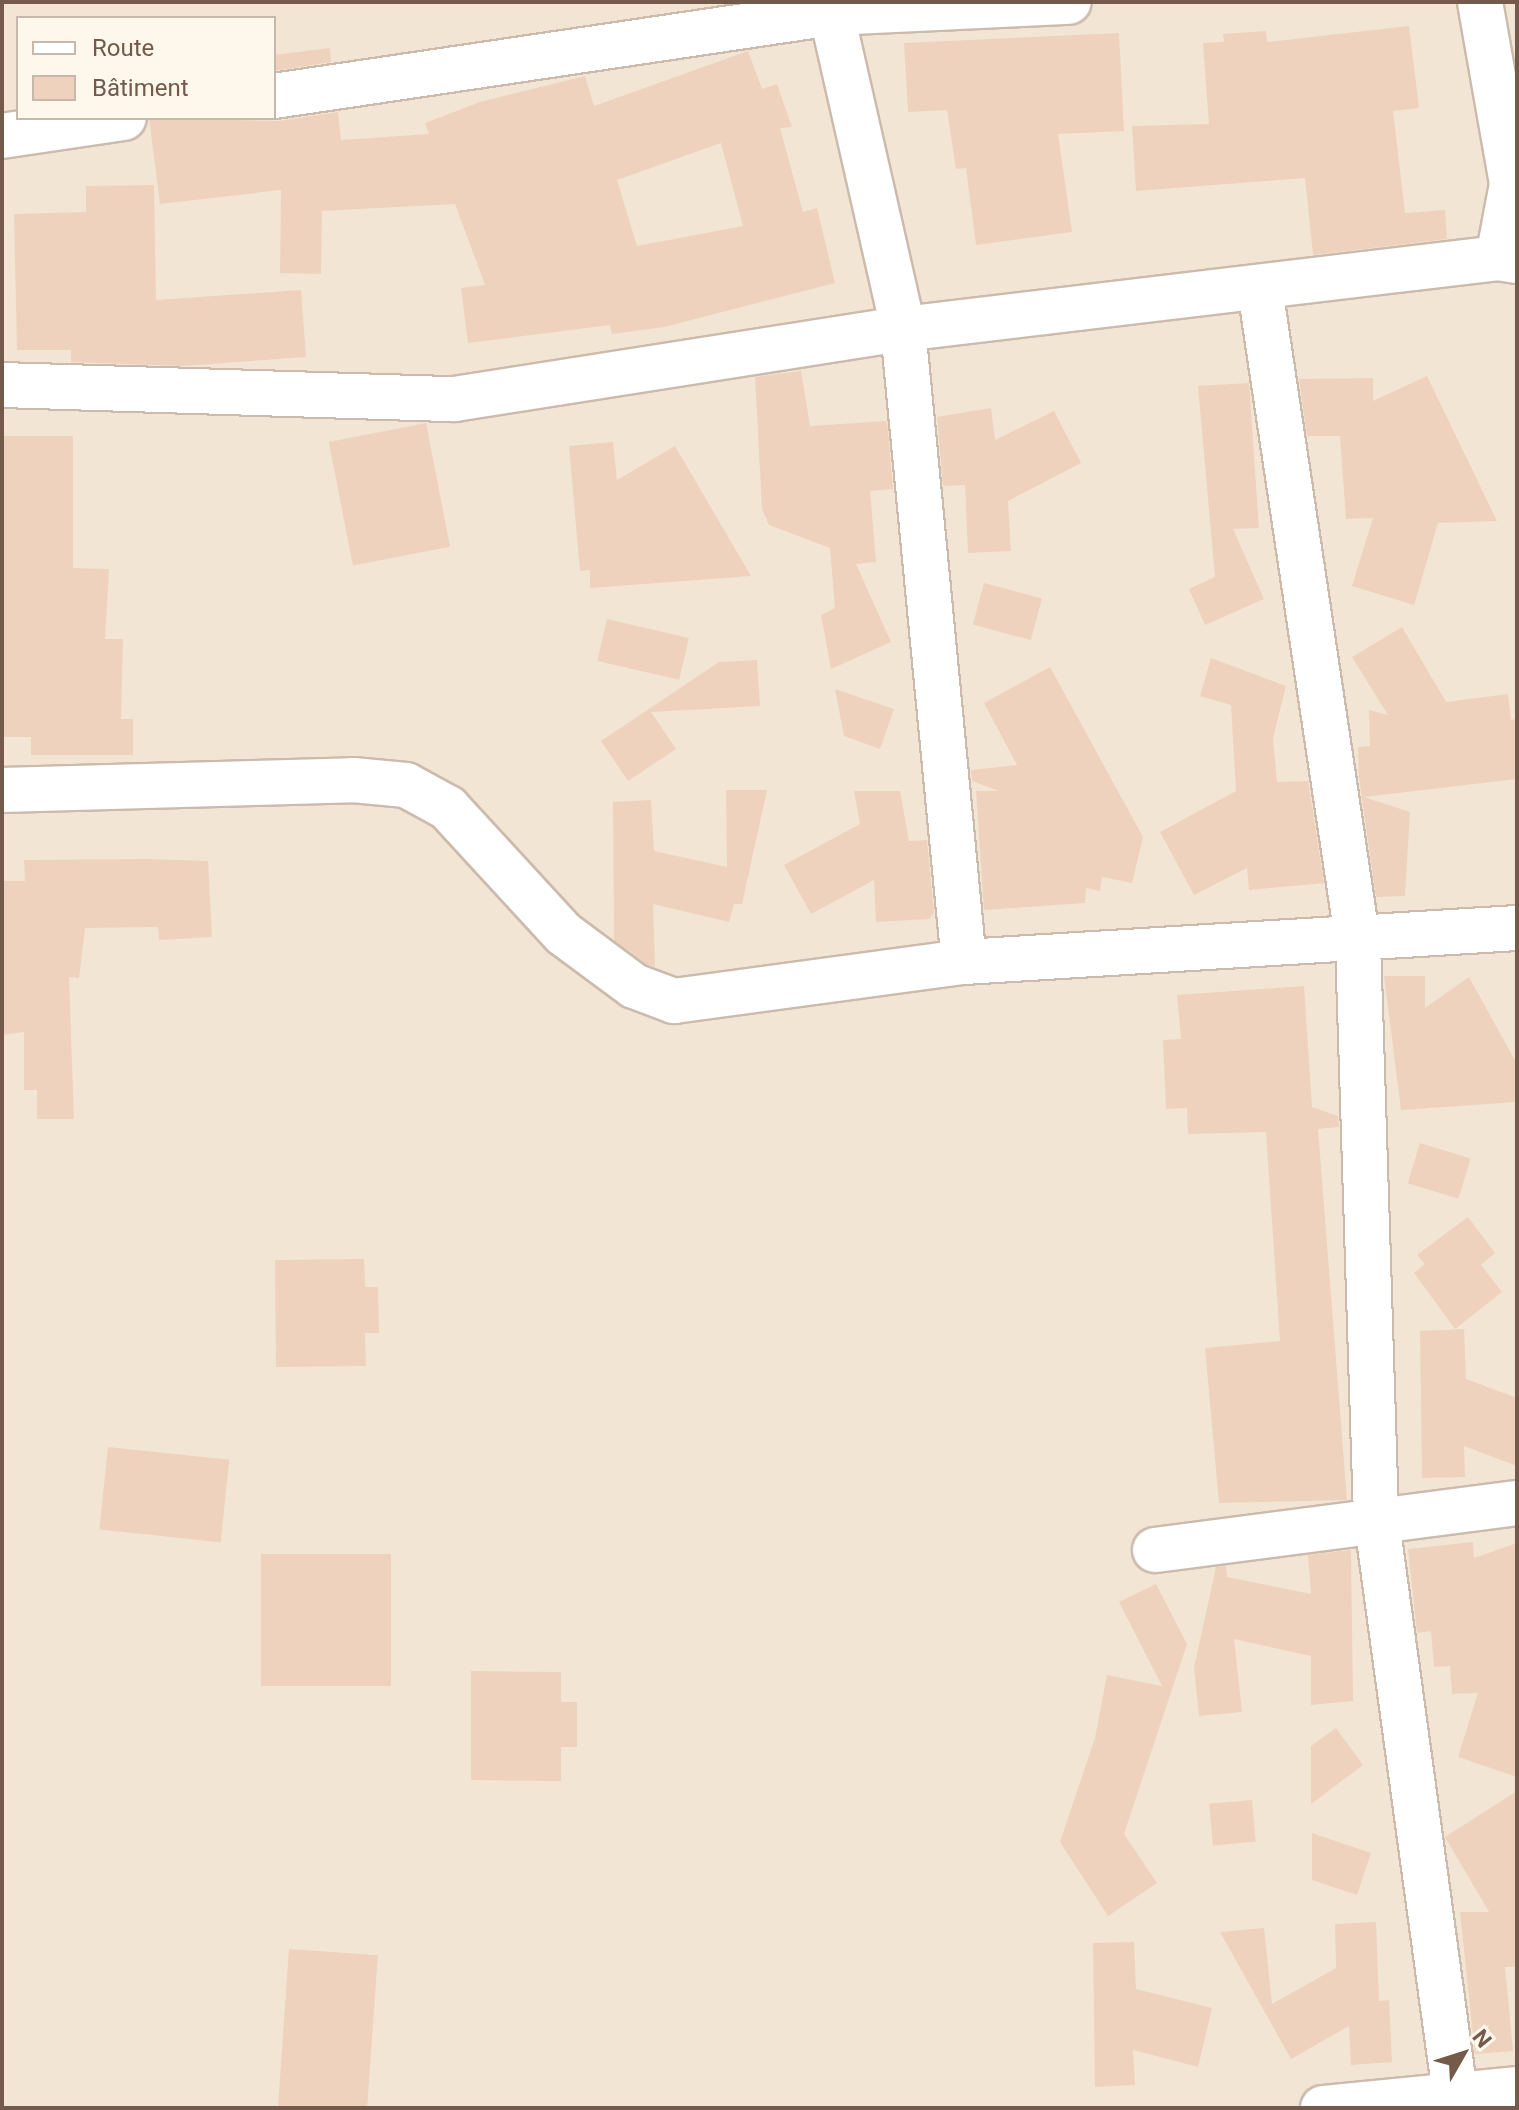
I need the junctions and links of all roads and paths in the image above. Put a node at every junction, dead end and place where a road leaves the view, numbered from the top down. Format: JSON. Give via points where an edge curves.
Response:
{"nodes":[{"id":1,"x":1069,"y":2,"type":"edge"},
{"id":2,"x":1480,"y":2,"type":"edge"},
{"id":3,"x":831,"y":8,"type":"edge"},
{"id":4,"x":276,"y":96,"type":"edge"},
{"id":5,"x":110,"y":120,"type":"edge"},
{"id":6,"x":2,"y":136,"type":"edge"},
{"id":7,"x":1508,"y":260,"type":"edge"},
{"id":8,"x":1260,"y":289,"type":"junction"},
{"id":9,"x":903,"y":329,"type":"junction"},
{"id":10,"x":2,"y":385,"type":"edge"},
{"id":11,"x":2,"y":790,"type":"edge"},
{"id":12,"x":1517,"y":928,"type":"edge"},
{"id":13,"x":1358,"y":943,"type":"junction"},
{"id":14,"x":964,"y":962,"type":"junction"},
{"id":15,"x":1517,"y":1503,"type":"edge"},
{"id":16,"x":1376,"y":1516,"type":"junction"},
{"id":17,"x":1155,"y":1550,"type":"dead end"},
{"id":18,"x":1517,"y":2089,"type":"edge"},
{"id":19,"x":1456,"y":2103,"type":"edge"},
{"id":20,"x":1323,"y":2108,"type":"edge"}],
"edges":[{"from":1,"to":3,"type":"street"},
{"from":2,"to":7,"type":"street","via":[[1512,184]]},
{"from":3,"to":4,"type":"street"},
{"from":3,"to":9,"type":"street"},
{"from":5,"to":6,"type":"street"},
{"from":7,"to":8,"type":"street"},
{"from":8,"to":9,"type":"street"},
{"from":8,"to":13,"type":"street"},
{"from":9,"to":10,"type":"street","via":[[454,399]]},
{"from":9,"to":14,"type":"street"},
{"from":11,"to":14,"type":"street","via":[[353,780],[406,785],[448,808],[564,934],[634,986],[674,1001]]},
{"from":12,"to":13,"type":"street"},
{"from":13,"to":14,"type":"street"},
{"from":13,"to":16,"type":"street"},
{"from":15,"to":16,"type":"street"},
{"from":16,"to":17,"type":"street"},
{"from":16,"to":19,"type":"street"},
{"from":18,"to":19,"type":"street"},
{"from":19,"to":20,"type":"street"}]}
